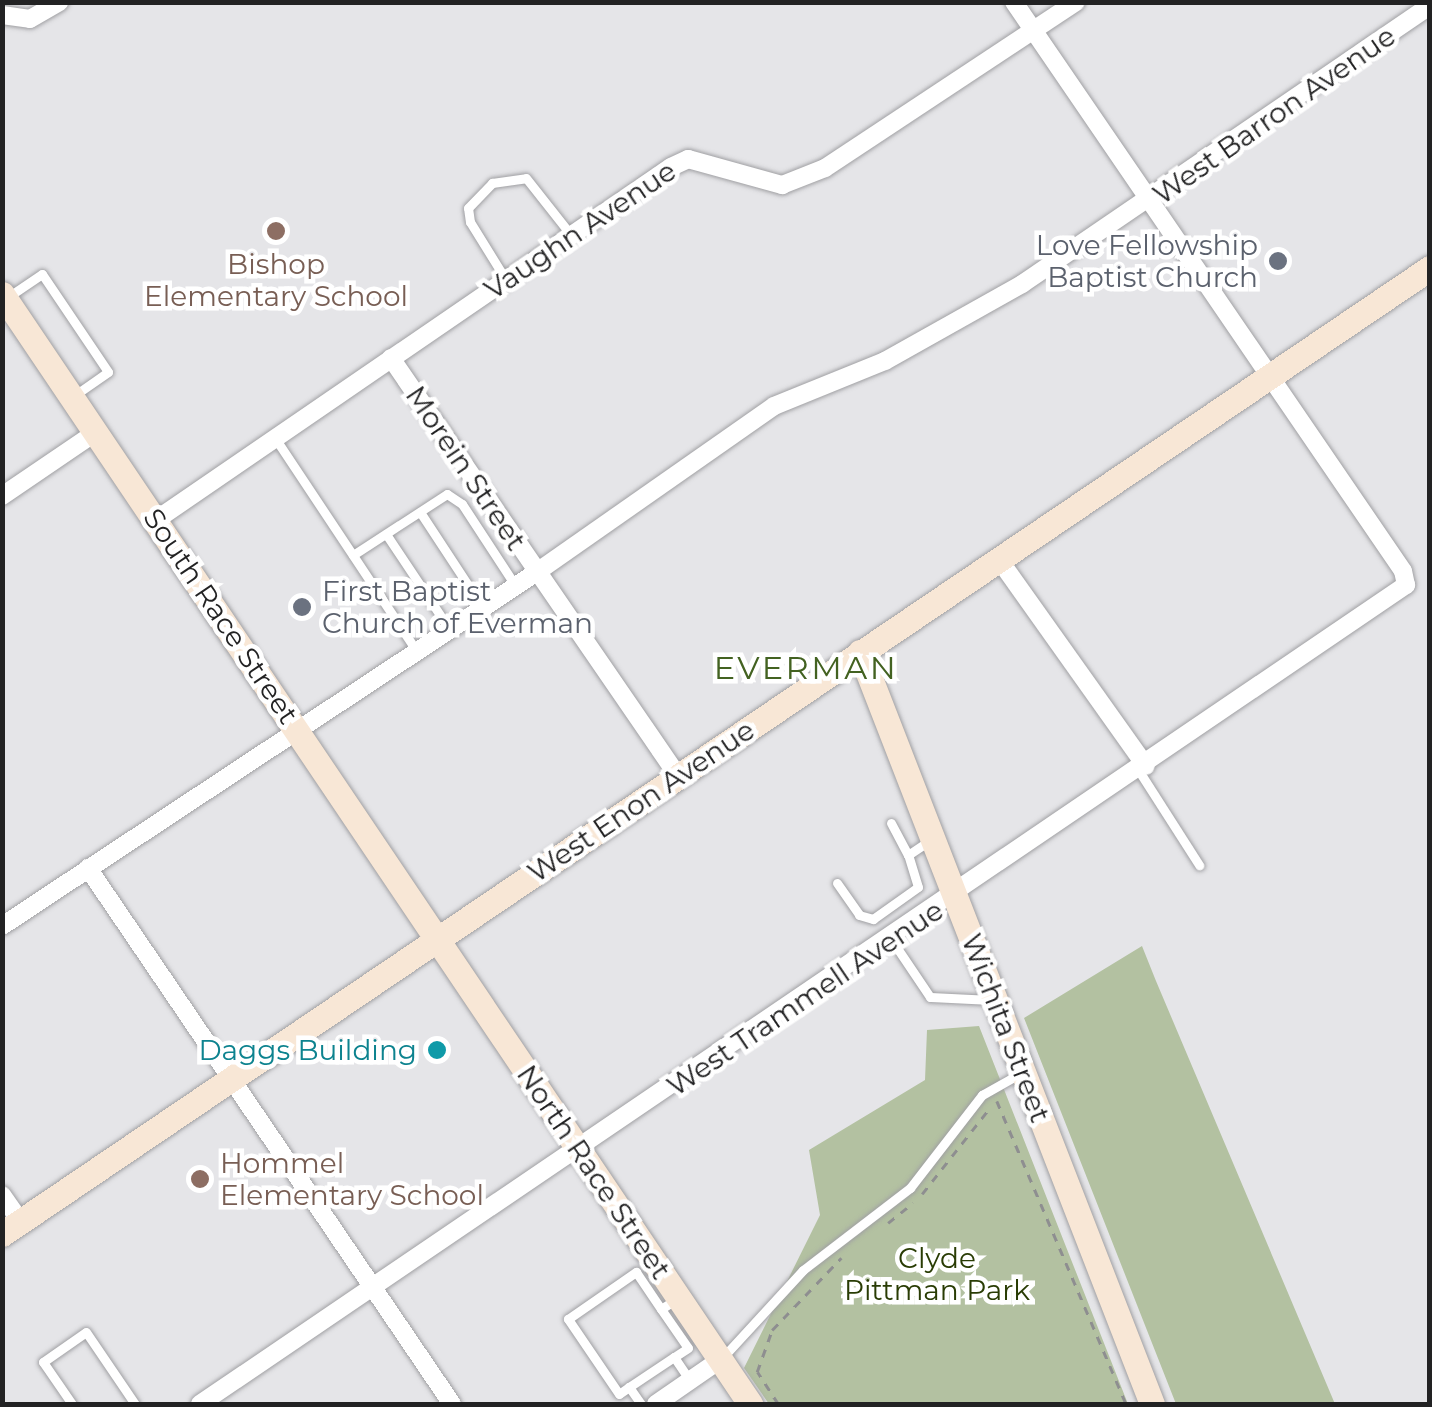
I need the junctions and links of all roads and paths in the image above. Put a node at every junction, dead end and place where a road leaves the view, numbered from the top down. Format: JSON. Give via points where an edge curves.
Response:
{"nodes":[{"id":1,"x":60,"y":2,"type":"edge"},
{"id":2,"x":1014,"y":2,"type":"edge"},
{"id":3,"x":1076,"y":2,"type":"edge"},
{"id":4,"x":1430,"y":6,"type":"edge"},
{"id":5,"x":4,"y":16,"type":"edge"},
{"id":6,"x":1033,"y":31,"type":"junction"},
{"id":7,"x":1152,"y":201,"type":"junction"},
{"id":8,"x":571,"y":235,"type":"junction"},
{"id":9,"x":1430,"y":268,"type":"edge"},
{"id":10,"x":506,"y":280,"type":"junction"},
{"id":11,"x":4,"y":296,"type":"edge"},
{"id":12,"x":391,"y":358,"type":"junction"},
{"id":13,"x":1270,"y":377,"type":"junction"},
{"id":14,"x":72,"y":396,"type":"junction"},
{"id":15,"x":96,"y":432,"type":"junction"},
{"id":16,"x":276,"y":438,"type":"junction"},
{"id":17,"x":2,"y":496,"type":"edge"},
{"id":18,"x":420,"y":512,"type":"junction"},
{"id":19,"x":156,"y":520,"type":"junction"},
{"id":20,"x":386,"y":534,"type":"junction"},
{"id":21,"x":353,"y":555,"type":"junction"},
{"id":22,"x":998,"y":558,"type":"junction"},
{"id":23,"x":536,"y":572,"type":"junction"},
{"id":24,"x":516,"y":586,"type":"junction"},
{"id":25,"x":483,"y":608,"type":"junction"},
{"id":26,"x":450,"y":630,"type":"junction"},
{"id":27,"x":417,"y":652,"type":"junction"},
{"id":28,"x":860,"y":652,"type":"junction"},
{"id":29,"x":299,"y":730,"type":"junction"},
{"id":30,"x":1142,"y":768,"type":"junction"},
{"id":31,"x":678,"y":776,"type":"junction"},
{"id":32,"x":891,"y":824,"type":"dead end"},
{"id":33,"x":932,"y":839,"type":"junction"},
{"id":34,"x":908,"y":855,"type":"junction"},
{"id":35,"x":1199,"y":865,"type":"dead end"},
{"id":36,"x":88,"y":868,"type":"junction"},
{"id":37,"x":837,"y":883,"type":"dead end"},
{"id":38,"x":956,"y":896,"type":"junction"},
{"id":39,"x":899,"y":901,"type":"junction"},
{"id":40,"x":914,"y":923,"type":"junction"},
{"id":41,"x":2,"y":926,"type":"edge"},
{"id":42,"x":439,"y":938,"type":"junction"},
{"id":43,"x":891,"y":939,"type":"junction"},
{"id":44,"x":995,"y":1000,"type":"junction"},
{"id":45,"x":1023,"y":1071,"type":"junction"},
{"id":46,"x":232,"y":1078,"type":"junction"},
{"id":47,"x":579,"y":1152,"type":"junction"},
{"id":48,"x":2,"y":1195,"type":"edge"},
{"id":49,"x":12,"y":1228,"type":"edge"},
{"id":50,"x":881,"y":1228,"type":"dead end"},
{"id":51,"x":844,"y":1256,"type":"dead end"},
{"id":52,"x":370,"y":1290,"type":"junction"},
{"id":53,"x":670,"y":1303,"type":"junction"},
{"id":54,"x":674,"y":1357,"type":"junction"},
{"id":55,"x":720,"y":1360,"type":"junction"},
{"id":56,"x":690,"y":1380,"type":"junction"},
{"id":57,"x":630,"y":1387,"type":"junction"},
{"id":58,"x":72,"y":1404,"type":"edge"},
{"id":59,"x":135,"y":1404,"type":"edge"},
{"id":60,"x":200,"y":1404,"type":"edge"},
{"id":61,"x":452,"y":1404,"type":"edge"},
{"id":62,"x":641,"y":1404,"type":"edge"},
{"id":63,"x":656,"y":1404,"type":"edge"},
{"id":64,"x":750,"y":1404,"type":"edge"},
{"id":65,"x":778,"y":1404,"type":"edge"},
{"id":66,"x":1126,"y":1404,"type":"edge"},
{"id":67,"x":1152,"y":1404,"type":"edge"}],
"edges":[{"from":1,"to":5,"type":"street","via":[[30,19]]},
{"from":2,"to":6,"type":"street"},
{"from":3,"to":6,"type":"street","name":"Vaughn Avenue"},
{"from":4,"to":7,"type":"street","name":"West Barron Avenue"},
{"from":6,"to":7,"type":"street"},
{"from":6,"to":8,"type":"street","name":"Vaughn Avenue","via":[[825,168],[782,185],[688,160]]},
{"from":7,"to":13,"type":"street"},
{"from":7,"to":23,"type":"street","name":"West Barron Avenue","via":[[940,332],[774,406]]},
{"from":8,"to":10,"type":"street","name":"Vaughn Avenue"},
{"from":8,"to":10,"type":"lane","via":[[526,178],[492,183],[468,208],[470,222]]},
{"from":9,"to":13,"type":"street","name":"West Enon Avenue"},
{"from":10,"to":12,"type":"street","name":"Vaughn Avenue"},
{"from":11,"to":14,"type":"street","name":"South Race Street"},
{"from":11,"to":14,"type":"lane","via":[[42,274],[108,372]]},
{"from":12,"to":16,"type":"street","name":"Vaughn Avenue"},
{"from":12,"to":23,"type":"street","name":"Morein Street"},
{"from":13,"to":22,"type":"street","name":"West Enon Avenue"},
{"from":13,"to":30,"type":"street","name":"West Trammell Avenue","via":[[1406,585]]},
{"from":14,"to":15,"type":"street","name":"South Race Street"},
{"from":15,"to":17,"type":"street"},
{"from":15,"to":19,"type":"street","name":"South Race Street"},
{"from":16,"to":19,"type":"street","name":"Vaughn Avenue"},
{"from":16,"to":21,"type":"lane"},
{"from":18,"to":20,"type":"lane"},
{"from":18,"to":24,"type":"lane","via":[[447,494],[462,504]]},
{"from":18,"to":25,"type":"lane"},
{"from":19,"to":29,"type":"street","name":"South Race Street"},
{"from":20,"to":21,"type":"lane"},
{"from":20,"to":26,"type":"lane"},
{"from":21,"to":27,"type":"lane"},
{"from":22,"to":28,"type":"street","name":"West Enon Avenue"},
{"from":22,"to":30,"type":"street"},
{"from":23,"to":24,"type":"street","name":"West Barron Avenue"},
{"from":23,"to":31,"type":"street","name":"Morein Street"},
{"from":24,"to":25,"type":"street","name":"West Barron Avenue"},
{"from":25,"to":26,"type":"street","name":"West Barron Avenue"},
{"from":26,"to":27,"type":"street","name":"West Barron Avenue"},
{"from":27,"to":29,"type":"street","name":"West Barron Avenue"},
{"from":28,"to":31,"type":"street","name":"West Enon Avenue"},
{"from":28,"to":33,"type":"street","name":"Wichita Street"},
{"from":29,"to":36,"type":"street","name":"West Barron Avenue"},
{"from":29,"to":42,"type":"street","name":"South Race Street"},
{"from":30,"to":35,"type":"lane"},
{"from":30,"to":38,"type":"street","name":"West Trammell Avenue"},
{"from":31,"to":42,"type":"street","name":"West Enon Avenue"},
{"from":32,"to":34,"type":"lane"},
{"from":33,"to":34,"type":"lane"},
{"from":33,"to":38,"type":"street","name":"Wichita Street"},
{"from":34,"to":39,"type":"lane","via":[[918,887]]},
{"from":36,"to":41,"type":"street","name":"West Barron Avenue"},
{"from":36,"to":46,"type":"street"},
{"from":37,"to":39,"type":"lane","via":[[859,915],[872,919]]},
{"from":38,"to":40,"type":"street","name":"West Trammell Avenue"},
{"from":38,"to":44,"type":"street","name":"Wichita Street"},
{"from":39,"to":40,"type":"lane"},
{"from":40,"to":43,"type":"street","name":"West Trammell Avenue"},
{"from":42,"to":46,"type":"street","name":"West Enon Avenue"},
{"from":42,"to":47,"type":"street","name":"North Race Street"},
{"from":43,"to":44,"type":"lane","via":[[930,997]]},
{"from":43,"to":47,"type":"street","name":"West Trammell Avenue"},
{"from":44,"to":45,"type":"street","name":"Wichita Street"},
{"from":45,"to":55,"type":"lane","via":[[982,1095],[910,1188],[803,1270]]},
{"from":45,"to":67,"type":"street","name":"Wichita Street"},
{"from":46,"to":49,"type":"street","name":"West Enon Avenue"},
{"from":46,"to":52,"type":"street"},
{"from":47,"to":52,"type":"street","name":"West Trammell Avenue"},
{"from":47,"to":53,"type":"street","name":"North Race Street"},
{"from":48,"to":49,"type":"street"},
{"from":50,"to":66,"type":"path","via":[[954,1161],[996,1098]]},
{"from":51,"to":65,"type":"path","via":[[772,1330],[757,1372]]},
{"from":52,"to":60,"type":"street","name":"West Trammell Avenue"},
{"from":52,"to":61,"type":"street"},
{"from":53,"to":54,"type":"lane","via":[[688,1348]]},
{"from":53,"to":55,"type":"street","name":"North Race Street"},
{"from":53,"to":57,"type":"lane","via":[[636,1272],[568,1318],[619,1394]]},
{"from":54,"to":56,"type":"lane"},
{"from":54,"to":57,"type":"lane"},
{"from":55,"to":56,"type":"street"},
{"from":55,"to":64,"type":"street","name":"North Race Street"},
{"from":56,"to":63,"type":"street"},
{"from":57,"to":62,"type":"lane"},
{"from":58,"to":59,"type":"lane","via":[[43,1362],[86,1332]]}]}
